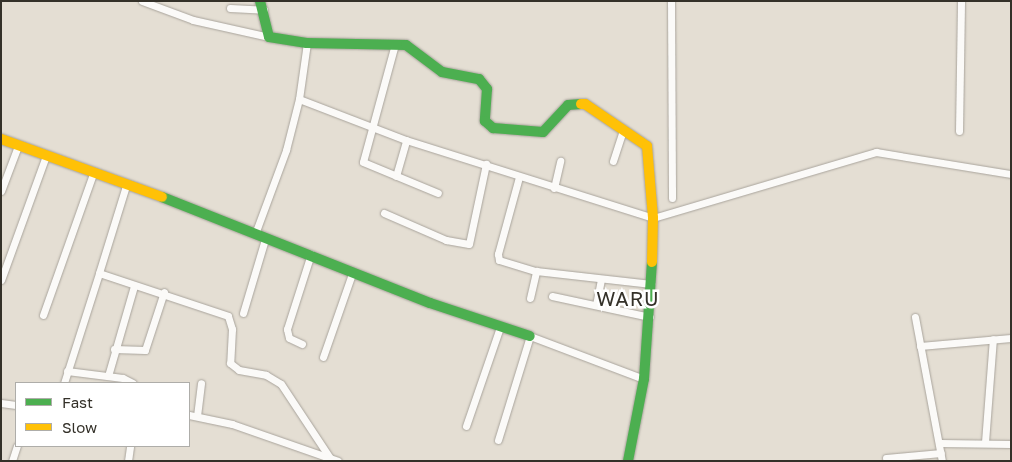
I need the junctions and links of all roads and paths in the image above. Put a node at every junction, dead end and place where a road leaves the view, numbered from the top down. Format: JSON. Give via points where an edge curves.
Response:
{"nodes":[{"id":1,"x":142,"y":1,"type":"edge"},
{"id":2,"x":671,"y":1,"type":"edge"},
{"id":3,"x":961,"y":1,"type":"edge"},
{"id":4,"x":262,"y":6,"type":"edge"},
{"id":5,"x":230,"y":8,"type":"dead end"},
{"id":6,"x":268,"y":37,"type":"junction"},
{"id":7,"x":307,"y":43,"type":"junction"},
{"id":8,"x":395,"y":44,"type":"junction"},
{"id":9,"x":299,"y":98,"type":"junction"},
{"id":10,"x":373,"y":128,"type":"junction"},
{"id":11,"x":623,"y":130,"type":"junction"},
{"id":12,"x":959,"y":131,"type":"dead end"},
{"id":13,"x":1,"y":139,"type":"edge"},
{"id":14,"x":406,"y":140,"type":"junction"},
{"id":15,"x":18,"y":146,"type":"junction"},
{"id":16,"x":46,"y":156,"type":"junction"},
{"id":17,"x":560,"y":161,"type":"dead end"},
{"id":18,"x":613,"y":161,"type":"dead end"},
{"id":19,"x":486,"y":164,"type":"junction"},
{"id":20,"x":93,"y":174,"type":"junction"},
{"id":21,"x":1011,"y":174,"type":"edge"},
{"id":22,"x":396,"y":176,"type":"junction"},
{"id":23,"x":519,"y":177,"type":"junction"},
{"id":24,"x":126,"y":186,"type":"junction"},
{"id":25,"x":554,"y":188,"type":"junction"},
{"id":26,"x":1,"y":191,"type":"edge"},
{"id":27,"x":438,"y":193,"type":"dead end"},
{"id":28,"x":672,"y":198,"type":"dead end"},
{"id":29,"x":384,"y":213,"type":"dead end"},
{"id":30,"x":653,"y":218,"type":"junction"},
{"id":31,"x":255,"y":234,"type":"junction"},
{"id":32,"x":265,"y":239,"type":"junction"},
{"id":33,"x":311,"y":254,"type":"junction"},
{"id":34,"x":536,"y":270,"type":"junction"},
{"id":35,"x":353,"y":272,"type":"junction"},
{"id":36,"x":99,"y":273,"type":"junction"},
{"id":37,"x":1,"y":280,"type":"edge"},
{"id":38,"x":601,"y":280,"type":"junction"},
{"id":39,"x":651,"y":284,"type":"junction"},
{"id":40,"x":134,"y":286,"type":"junction"},
{"id":41,"x":164,"y":292,"type":"junction"},
{"id":42,"x":552,"y":296,"type":"dead end"},
{"id":43,"x":530,"y":298,"type":"dead end"},
{"id":44,"x":596,"y":305,"type":"junction"},
{"id":45,"x":243,"y":313,"type":"dead end"},
{"id":46,"x":43,"y":315,"type":"dead end"},
{"id":47,"x":650,"y":317,"type":"junction"},
{"id":48,"x":915,"y":317,"type":"dead end"},
{"id":49,"x":500,"y":327,"type":"junction"},
{"id":50,"x":530,"y":336,"type":"junction"},
{"id":51,"x":1011,"y":338,"type":"edge"},
{"id":52,"x":993,"y":339,"type":"junction"},
{"id":53,"x":302,"y":344,"type":"dead end"},
{"id":54,"x":920,"y":346,"type":"junction"},
{"id":55,"x":114,"y":349,"type":"junction"},
{"id":56,"x":323,"y":357,"type":"dead end"},
{"id":57,"x":67,"y":371,"type":"junction"},
{"id":58,"x":645,"y":373,"type":"junction"},
{"id":59,"x":108,"y":376,"type":"junction"},
{"id":60,"x":64,"y":382,"type":"edge"},
{"id":61,"x":129,"y":382,"type":"edge"},
{"id":62,"x":201,"y":383,"type":"dead end"},
{"id":63,"x":1,"y":403,"type":"edge"},
{"id":64,"x":15,"y":405,"type":"edge"},
{"id":65,"x":190,"y":415,"type":"edge"},
{"id":66,"x":197,"y":416,"type":"junction"},
{"id":67,"x":466,"y":426,"type":"dead end"},
{"id":68,"x":498,"y":440,"type":"dead end"},
{"id":69,"x":940,"y":442,"type":"junction"},
{"id":70,"x":985,"y":442,"type":"junction"},
{"id":71,"x":1011,"y":444,"type":"edge"},
{"id":72,"x":17,"y":447,"type":"edge"},
{"id":73,"x":130,"y":447,"type":"edge"},
{"id":74,"x":941,"y":453,"type":"junction"},
{"id":75,"x":330,"y":458,"type":"junction"},
{"id":76,"x":886,"y":458,"type":"dead end"},
{"id":77,"x":12,"y":461,"type":"edge"},
{"id":78,"x":128,"y":461,"type":"edge"},
{"id":79,"x":338,"y":461,"type":"edge"},
{"id":80,"x":628,"y":461,"type":"edge"},
{"id":81,"x":942,"y":461,"type":"edge"}],
"edges":[{"from":1,"to":6,"type":"street","via":[[193,20]]},
{"from":2,"to":28,"type":"street"},
{"from":3,"to":12,"type":"street"},
{"from":4,"to":5,"type":"street"},
{"from":4,"to":6,"type":"street"},
{"from":6,"to":7,"type":"street"},
{"from":7,"to":8,"type":"street"},
{"from":7,"to":9,"type":"street"},
{"from":8,"to":10,"type":"street"},
{"from":8,"to":11,"type":"street","via":[[411,47],[442,72],[482,81],[486,89],[485,117],[492,128],[543,132],[553,125],[564,107],[585,104]]},
{"from":9,"to":10,"type":"street"},
{"from":9,"to":31,"type":"street","via":[[286,150]]},
{"from":10,"to":14,"type":"street"},
{"from":10,"to":22,"type":"street","via":[[363,155],[364,164]]},
{"from":11,"to":18,"type":"street"},
{"from":11,"to":30,"type":"street","via":[[648,148]]},
{"from":13,"to":15,"type":"street"},
{"from":14,"to":19,"type":"street"},
{"from":14,"to":22,"type":"street"},
{"from":15,"to":16,"type":"street"},
{"from":15,"to":26,"type":"street"},
{"from":16,"to":20,"type":"street"},
{"from":16,"to":37,"type":"street"},
{"from":17,"to":25,"type":"street"},
{"from":19,"to":23,"type":"street"},
{"from":19,"to":29,"type":"street","via":[[469,244],[446,240]]},
{"from":20,"to":24,"type":"street"},
{"from":20,"to":46,"type":"street"},
{"from":21,"to":30,"type":"street","via":[[876,152]]},
{"from":22,"to":27,"type":"street"},
{"from":23,"to":25,"type":"street"},
{"from":23,"to":34,"type":"street","via":[[498,256],[503,263]]},
{"from":24,"to":31,"type":"street"},
{"from":24,"to":36,"type":"street"},
{"from":25,"to":30,"type":"street"},
{"from":30,"to":39,"type":"street"},
{"from":31,"to":32,"type":"street"},
{"from":32,"to":33,"type":"street"},
{"from":32,"to":45,"type":"street"},
{"from":33,"to":35,"type":"street"},
{"from":33,"to":53,"type":"street","via":[[287,329],[290,338]]},
{"from":34,"to":38,"type":"street"},
{"from":34,"to":43,"type":"street"},
{"from":35,"to":49,"type":"street"},
{"from":35,"to":56,"type":"street"},
{"from":36,"to":40,"type":"street"},
{"from":36,"to":57,"type":"street"},
{"from":38,"to":39,"type":"street"},
{"from":38,"to":44,"type":"street"},
{"from":39,"to":47,"type":"street"},
{"from":40,"to":41,"type":"street"},
{"from":40,"to":55,"type":"street"},
{"from":41,"to":55,"type":"street","via":[[145,350]]},
{"from":41,"to":75,"type":"street","via":[[228,316],[232,329],[230,363],[239,370],[266,375],[281,384]]},
{"from":42,"to":44,"type":"street"},
{"from":44,"to":47,"type":"street"},
{"from":47,"to":58,"type":"street"},
{"from":48,"to":54,"type":"street"},
{"from":49,"to":50,"type":"street"},
{"from":49,"to":67,"type":"street"},
{"from":50,"to":58,"type":"street"},
{"from":50,"to":68,"type":"street"},
{"from":51,"to":52,"type":"street"},
{"from":52,"to":54,"type":"street"},
{"from":52,"to":70,"type":"street"},
{"from":54,"to":69,"type":"street"},
{"from":55,"to":59,"type":"street"},
{"from":57,"to":59,"type":"street"},
{"from":57,"to":60,"type":"street"},
{"from":58,"to":80,"type":"street"},
{"from":59,"to":61,"type":"street"},
{"from":62,"to":66,"type":"street"},
{"from":63,"to":64,"type":"street"},
{"from":65,"to":66,"type":"street"},
{"from":66,"to":75,"type":"street","via":[[262,433]]},
{"from":69,"to":70,"type":"street"},
{"from":69,"to":74,"type":"street"},
{"from":70,"to":71,"type":"street"},
{"from":72,"to":77,"type":"street"},
{"from":73,"to":78,"type":"street"},
{"from":74,"to":76,"type":"street"},
{"from":74,"to":81,"type":"street"},
{"from":75,"to":79,"type":"street"}]}
